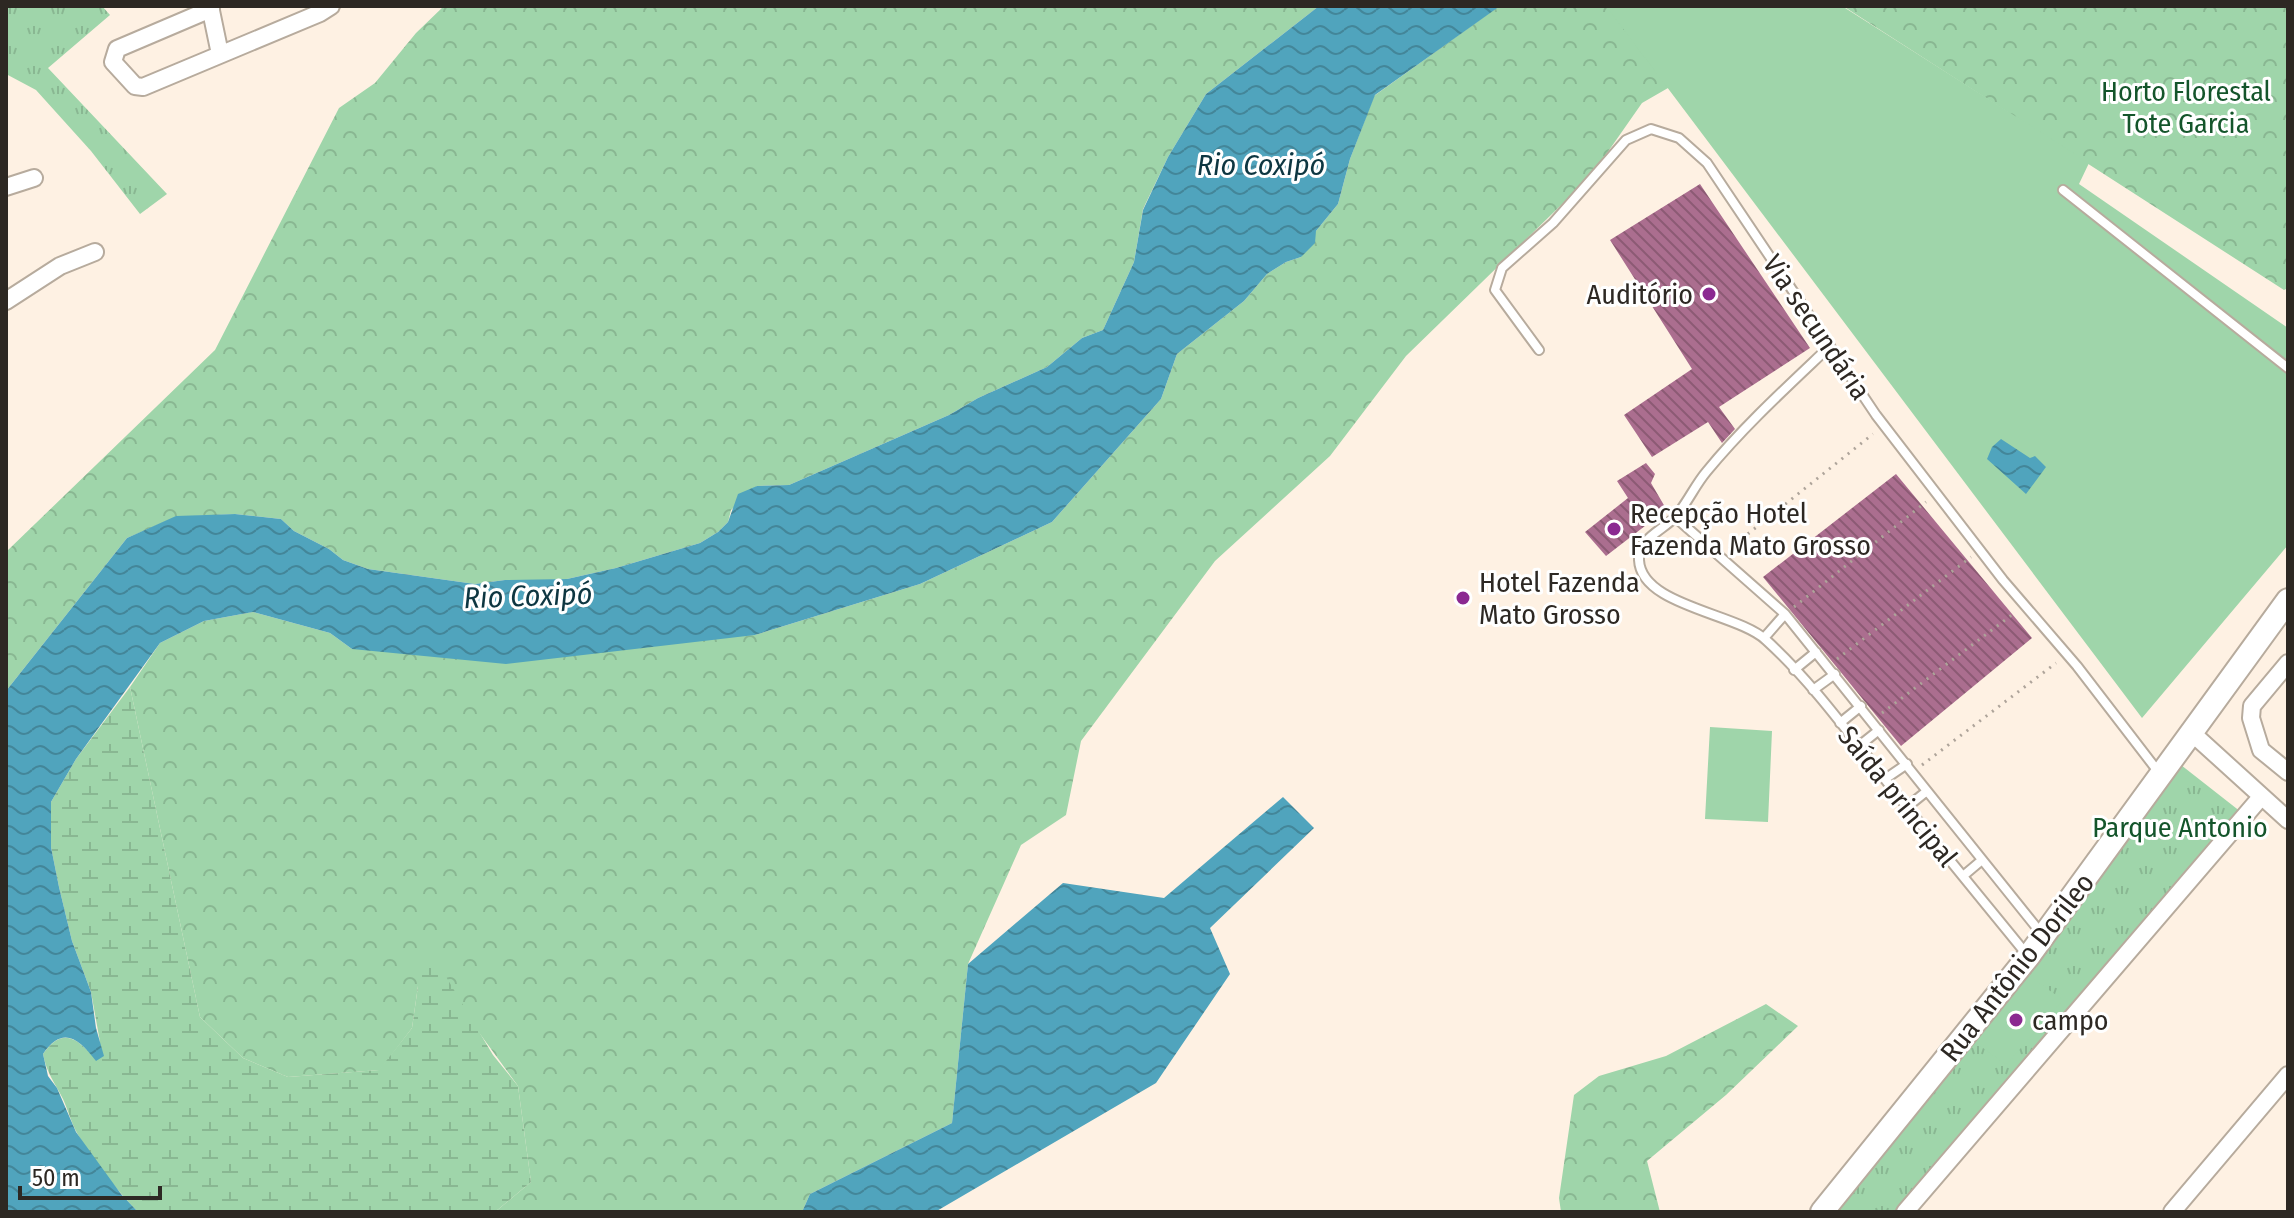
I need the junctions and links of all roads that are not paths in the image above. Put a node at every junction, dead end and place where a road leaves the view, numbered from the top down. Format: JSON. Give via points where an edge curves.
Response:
{"nodes":[{"id":1,"x":331,"y":6,"type":"edge"},
{"id":2,"x":210,"y":7,"type":"edge"},
{"id":3,"x":220,"y":54,"type":"junction"},
{"id":4,"x":34,"y":178,"type":"dead end"},
{"id":5,"x":6,"y":187,"type":"edge"},
{"id":6,"x":2063,"y":190,"type":"dead end"},
{"id":7,"x":95,"y":252,"type":"dead end"},
{"id":8,"x":6,"y":301,"type":"edge"},
{"id":9,"x":1830,"y":346,"type":"junction"},
{"id":10,"x":1539,"y":350,"type":"dead end"},
{"id":11,"x":2288,"y":368,"type":"edge"},
{"id":12,"x":1675,"y":517,"type":"junction"},
{"id":13,"x":2288,"y":600,"type":"edge"},
{"id":14,"x":1785,"y":614,"type":"junction"},
{"id":15,"x":1764,"y":638,"type":"junction"},
{"id":16,"x":1816,"y":652,"type":"junction"},
{"id":17,"x":2288,"y":663,"type":"edge"},
{"id":18,"x":1794,"y":670,"type":"junction"},
{"id":19,"x":1835,"y":674,"type":"junction"},
{"id":20,"x":1813,"y":690,"type":"junction"},
{"id":21,"x":1861,"y":706,"type":"junction"},
{"id":22,"x":1840,"y":723,"type":"junction"},
{"id":23,"x":1879,"y":730,"type":"junction"},
{"id":24,"x":2192,"y":733,"type":"junction"},
{"id":25,"x":1859,"y":746,"type":"junction"},
{"id":26,"x":1907,"y":764,"type":"junction"},
{"id":27,"x":2288,"y":772,"type":"edge"},
{"id":28,"x":2162,"y":776,"type":"junction"},
{"id":29,"x":1885,"y":779,"type":"junction"},
{"id":30,"x":1927,"y":791,"type":"junction"},
{"id":31,"x":2261,"y":797,"type":"junction"},
{"id":32,"x":1907,"y":807,"type":"junction"},
{"id":33,"x":2288,"y":820,"type":"edge"},
{"id":34,"x":1982,"y":860,"type":"junction"},
{"id":35,"x":1963,"y":876,"type":"junction"},
{"id":36,"x":2044,"y":936,"type":"junction"},
{"id":37,"x":2028,"y":957,"type":"junction"},
{"id":38,"x":2288,"y":1075,"type":"edge"},
{"id":39,"x":1822,"y":1212,"type":"edge"},
{"id":40,"x":1905,"y":1212,"type":"edge"},
{"id":41,"x":2172,"y":1212,"type":"edge"}],
"edges":[{"from":1,"to":3,"type":"street"},
{"from":2,"to":3,"type":"street"},
{"from":2,"to":3,"type":"street","via":[[117,49],[113,62],[135,86],[143,87]]},
{"from":4,"to":5,"type":"street"},
{"from":6,"to":11,"type":"lane"},
{"from":7,"to":8,"type":"street","via":[[60,266]]},
{"from":9,"to":10,"type":"lane","name":"Via secundária","via":[[1707,163],[1679,138],[1651,129],[1626,140],[1497,277],[1495,290]]},
{"from":9,"to":12,"type":"lane","via":[[1714,463]]},
{"from":9,"to":28,"type":"lane","name":"Via secundária","via":[[1936,494]]},
{"from":12,"to":14,"type":"lane"},
{"from":12,"to":15,"type":"lane","via":[[1646,541],[1638,555],[1640,571],[1665,595]]},
{"from":13,"to":24,"type":"street","name":"Rua Antônio Dorileo"},
{"from":14,"to":15,"type":"lane"},
{"from":14,"to":16,"type":"lane"},
{"from":15,"to":18,"type":"lane","name":"Saída principal"},
{"from":16,"to":18,"type":"lane"},
{"from":16,"to":19,"type":"lane"},
{"from":17,"to":27,"type":"street","via":[[2252,706],[2251,718],[2261,750]]},
{"from":18,"to":20,"type":"lane","name":"Saída principal"},
{"from":19,"to":20,"type":"lane"},
{"from":19,"to":21,"type":"lane"},
{"from":20,"to":22,"type":"lane","name":"Saída principal"},
{"from":21,"to":22,"type":"lane"},
{"from":21,"to":23,"type":"lane"},
{"from":22,"to":25,"type":"lane","name":"Saída principal"},
{"from":23,"to":25,"type":"lane"},
{"from":23,"to":26,"type":"lane"},
{"from":24,"to":28,"type":"street","name":"Rua Antônio Dorileo"},
{"from":24,"to":31,"type":"street"},
{"from":25,"to":29,"type":"lane","name":"Saída principal"},
{"from":26,"to":29,"type":"lane"},
{"from":26,"to":30,"type":"lane"},
{"from":28,"to":36,"type":"street","name":"Rua Antônio Dorileo"},
{"from":29,"to":32,"type":"lane","name":"Saída principal"},
{"from":30,"to":32,"type":"lane"},
{"from":30,"to":34,"type":"lane"},
{"from":31,"to":33,"type":"street"},
{"from":31,"to":40,"type":"street"},
{"from":32,"to":35,"type":"lane","name":"Saída principal"},
{"from":34,"to":35,"type":"lane"},
{"from":34,"to":36,"type":"lane"},
{"from":35,"to":37,"type":"lane","name":"Saída principal"},
{"from":36,"to":37,"type":"street","name":"Rua Antônio Dorileo"},
{"from":37,"to":39,"type":"street","name":"Rua Antônio Dorileo"},
{"from":38,"to":41,"type":"street"}]}
